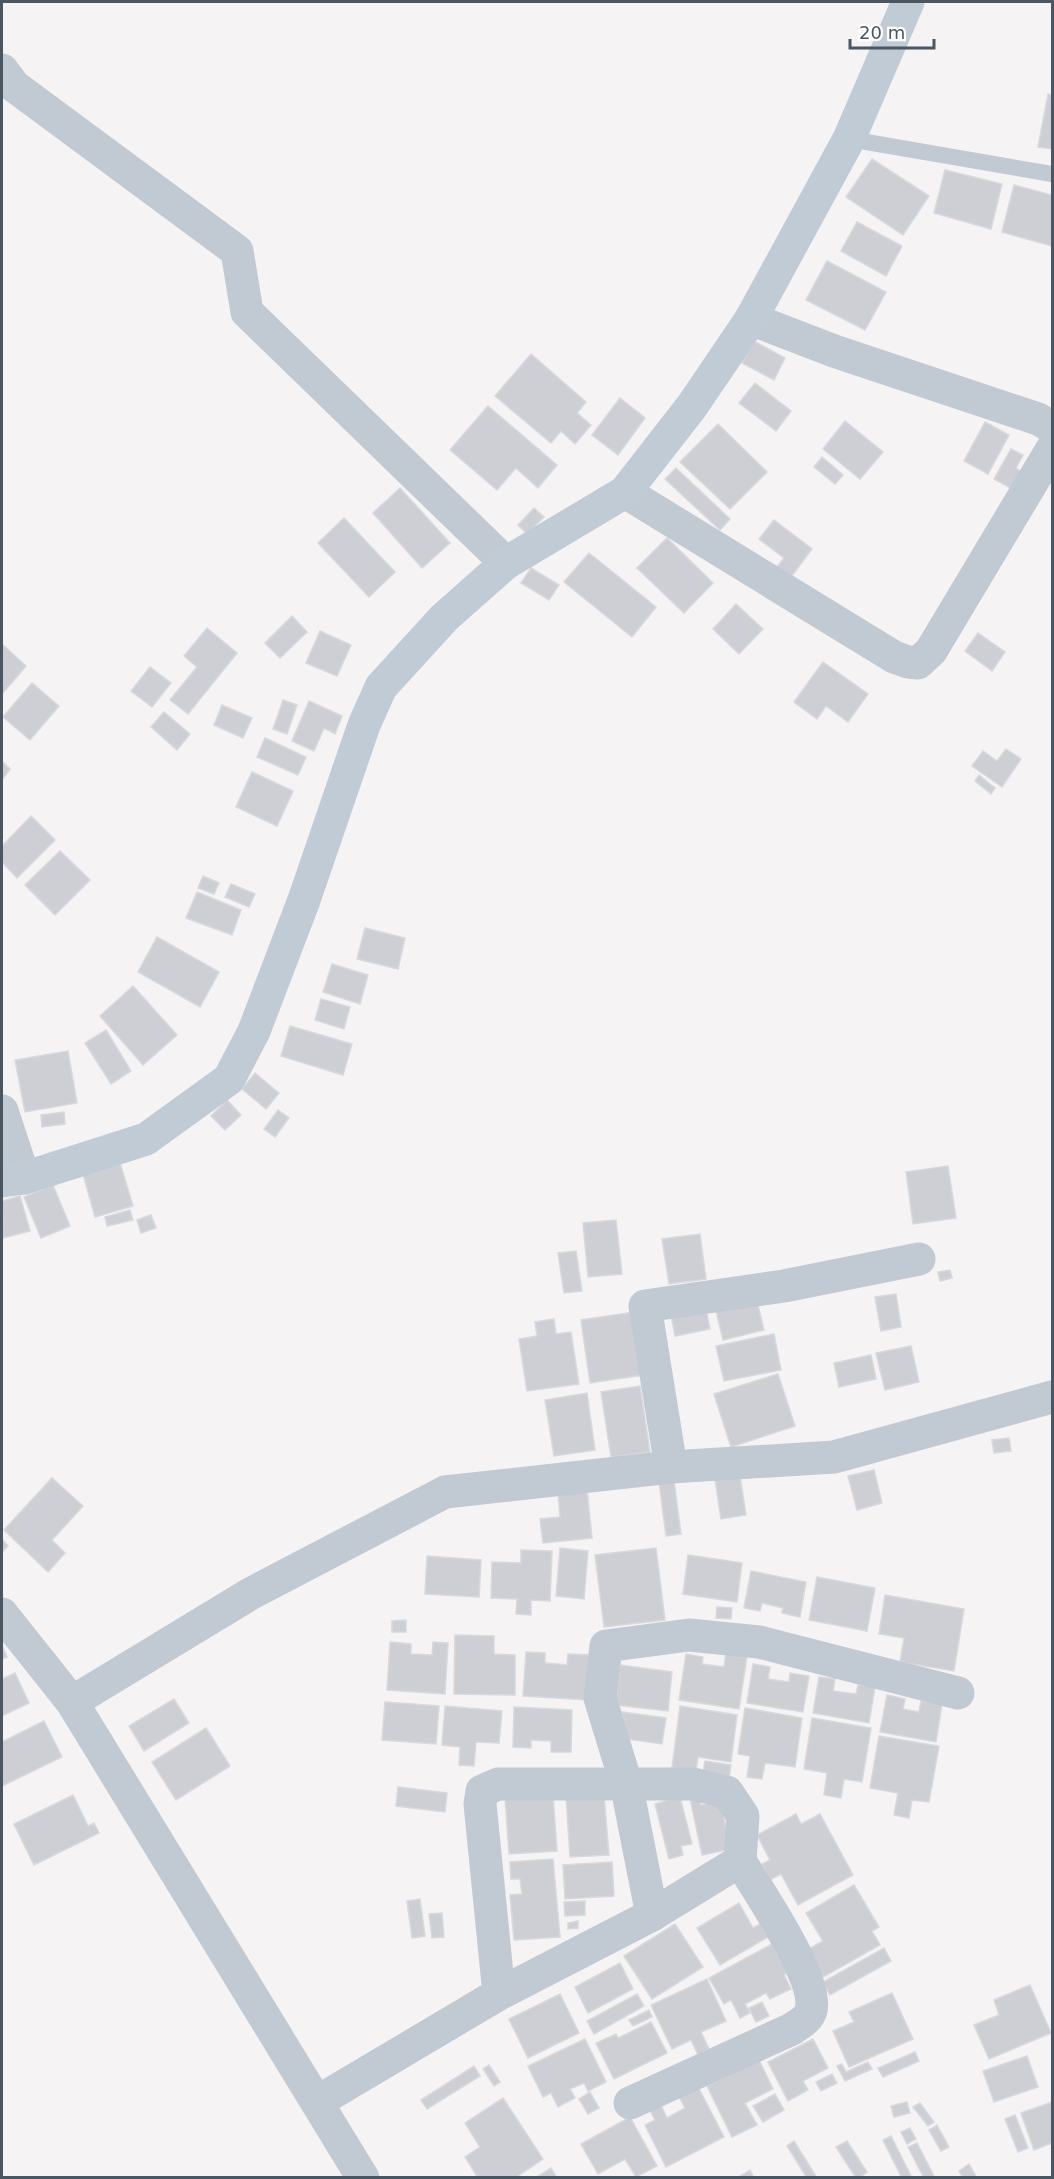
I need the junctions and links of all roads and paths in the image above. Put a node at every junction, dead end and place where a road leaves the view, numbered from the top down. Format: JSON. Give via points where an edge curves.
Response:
{"nodes":[{"id":1,"x":908,"y":2,"type":"edge"},
{"id":2,"x":2,"y":70,"type":"edge"},
{"id":3,"x":849,"y":139,"type":"junction"},
{"id":4,"x":1053,"y":174,"type":"edge"},
{"id":5,"x":752,"y":319,"type":"junction"},
{"id":6,"x":1053,"y":427,"type":"edge"},
{"id":7,"x":1053,"y":449,"type":"edge"},
{"id":8,"x":625,"y":492,"type":"junction"},
{"id":9,"x":506,"y":563,"type":"junction"},
{"id":10,"x":2,"y":1111,"type":"edge"},
{"id":11,"x":13,"y":1179,"type":"edge"},
{"id":12,"x":919,"y":1259,"type":"dead end"},
{"id":13,"x":1053,"y":1397,"type":"edge"},
{"id":14,"x":672,"y":1467,"type":"junction"},
{"id":15,"x":2,"y":1614,"type":"edge"},
{"id":16,"x":958,"y":1693,"type":"dead end"},
{"id":17,"x":72,"y":1702,"type":"junction"},
{"id":18,"x":626,"y":1783,"type":"junction"},
{"id":19,"x":740,"y":1861,"type":"junction"},
{"id":20,"x":652,"y":1915,"type":"junction"},
{"id":21,"x":499,"y":1994,"type":"junction"},
{"id":22,"x":317,"y":2102,"type":"junction"},
{"id":23,"x":630,"y":2103,"type":"dead end"},
{"id":24,"x":363,"y":2178,"type":"edge"}],
"edges":[{"from":1,"to":3,"type":"street"},
{"from":2,"to":9,"type":"street","via":[[14,86],[237,251],[247,312]]},
{"from":3,"to":4,"type":"lane"},
{"from":3,"to":5,"type":"street"},
{"from":5,"to":6,"type":"street"},
{"from":5,"to":8,"type":"street","via":[[692,406]]},
{"from":7,"to":8,"type":"street","via":[[931,651],[918,663],[894,657]]},
{"from":8,"to":9,"type":"street"},
{"from":9,"to":11,"type":"street","via":[[444,618],[381,687],[258,1020],[229,1079],[146,1139]]},
{"from":10,"to":11,"type":"street"},
{"from":12,"to":14,"type":"street","via":[[784,1286],[645,1306]]},
{"from":13,"to":14,"type":"street","via":[[834,1457]]},
{"from":14,"to":17,"type":"street","via":[[445,1492],[250,1594]]},
{"from":15,"to":17,"type":"street"},
{"from":16,"to":18,"type":"street","via":[[759,1642],[689,1635],[606,1646],[600,1698]]},
{"from":17,"to":22,"type":"street"},
{"from":18,"to":19,"type":"street","via":[[693,1784],[727,1792],[743,1816]]},
{"from":18,"to":20,"type":"street"},
{"from":18,"to":21,"type":"street","via":[[498,1784],[482,1791],[480,1804]]},
{"from":19,"to":20,"type":"street"},
{"from":19,"to":23,"type":"street","via":[[797,1954],[811,2010],[792,2029]]},
{"from":20,"to":21,"type":"street"},
{"from":21,"to":22,"type":"street"},
{"from":22,"to":24,"type":"street"}]}
